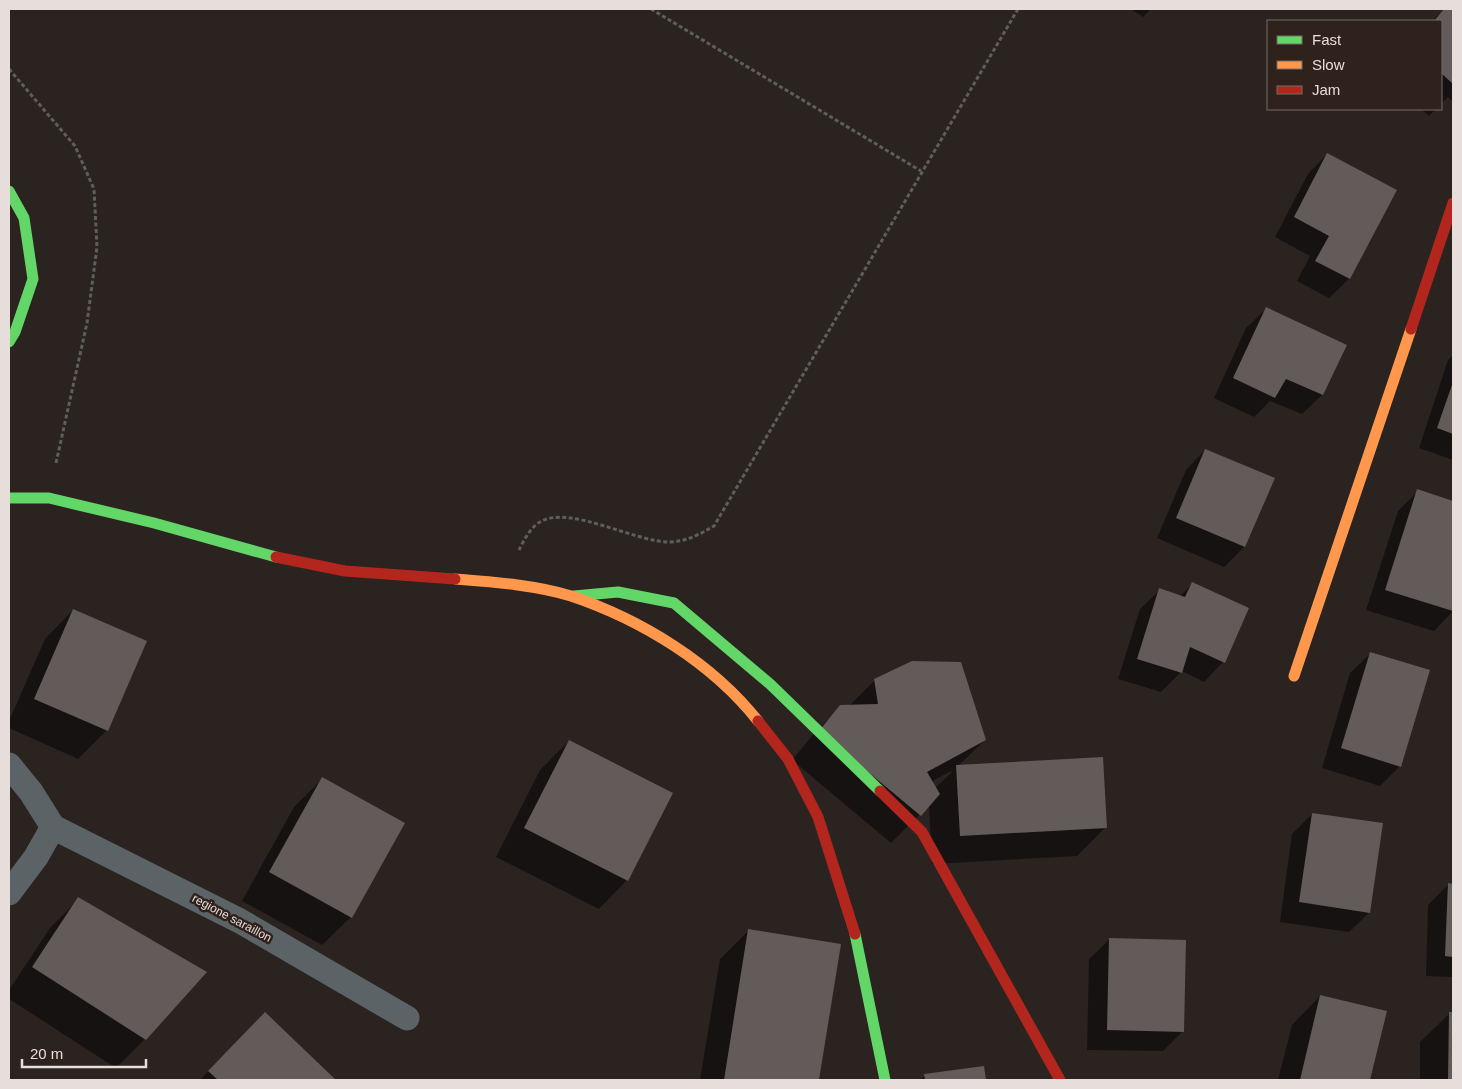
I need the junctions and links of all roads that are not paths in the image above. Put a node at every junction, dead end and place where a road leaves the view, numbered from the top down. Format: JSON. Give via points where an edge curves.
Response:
{"nodes":[{"id":1,"x":9,"y":191,"type":"edge"},
{"id":2,"x":1453,"y":203,"type":"edge"},
{"id":3,"x":9,"y":342,"type":"edge"},
{"id":4,"x":9,"y":498,"type":"edge"},
{"id":5,"x":570,"y":596,"type":"junction"},
{"id":6,"x":1294,"y":676,"type":"dead end"},
{"id":7,"x":9,"y":765,"type":"edge"},
{"id":8,"x":52,"y":827,"type":"junction"},
{"id":9,"x":9,"y":893,"type":"edge"},
{"id":10,"x":407,"y":1018,"type":"dead end"},
{"id":11,"x":885,"y":1080,"type":"edge"},
{"id":12,"x":1060,"y":1080,"type":"edge"}],
"edges":[{"from":1,"to":3,"type":"main road","via":[[24,218],[33,279]]},
{"from":2,"to":6,"type":"main road"},
{"from":4,"to":5,"type":"main road","via":[[48,498],[276,557],[345,571],[502,583]]},
{"from":5,"to":11,"type":"main road","via":[[626,619],[703,666],[750,711],[788,759],[818,817],[860,950]]},
{"from":5,"to":12,"type":"main road","via":[[618,592],[674,603],[770,684],[922,832]]},
{"from":7,"to":8,"type":"lane","via":[[31,792]]},
{"from":8,"to":9,"type":"lane","via":[[36,857]]},
{"from":8,"to":10,"type":"lane","name":"regione saraillon","via":[[240,921]]}]}
